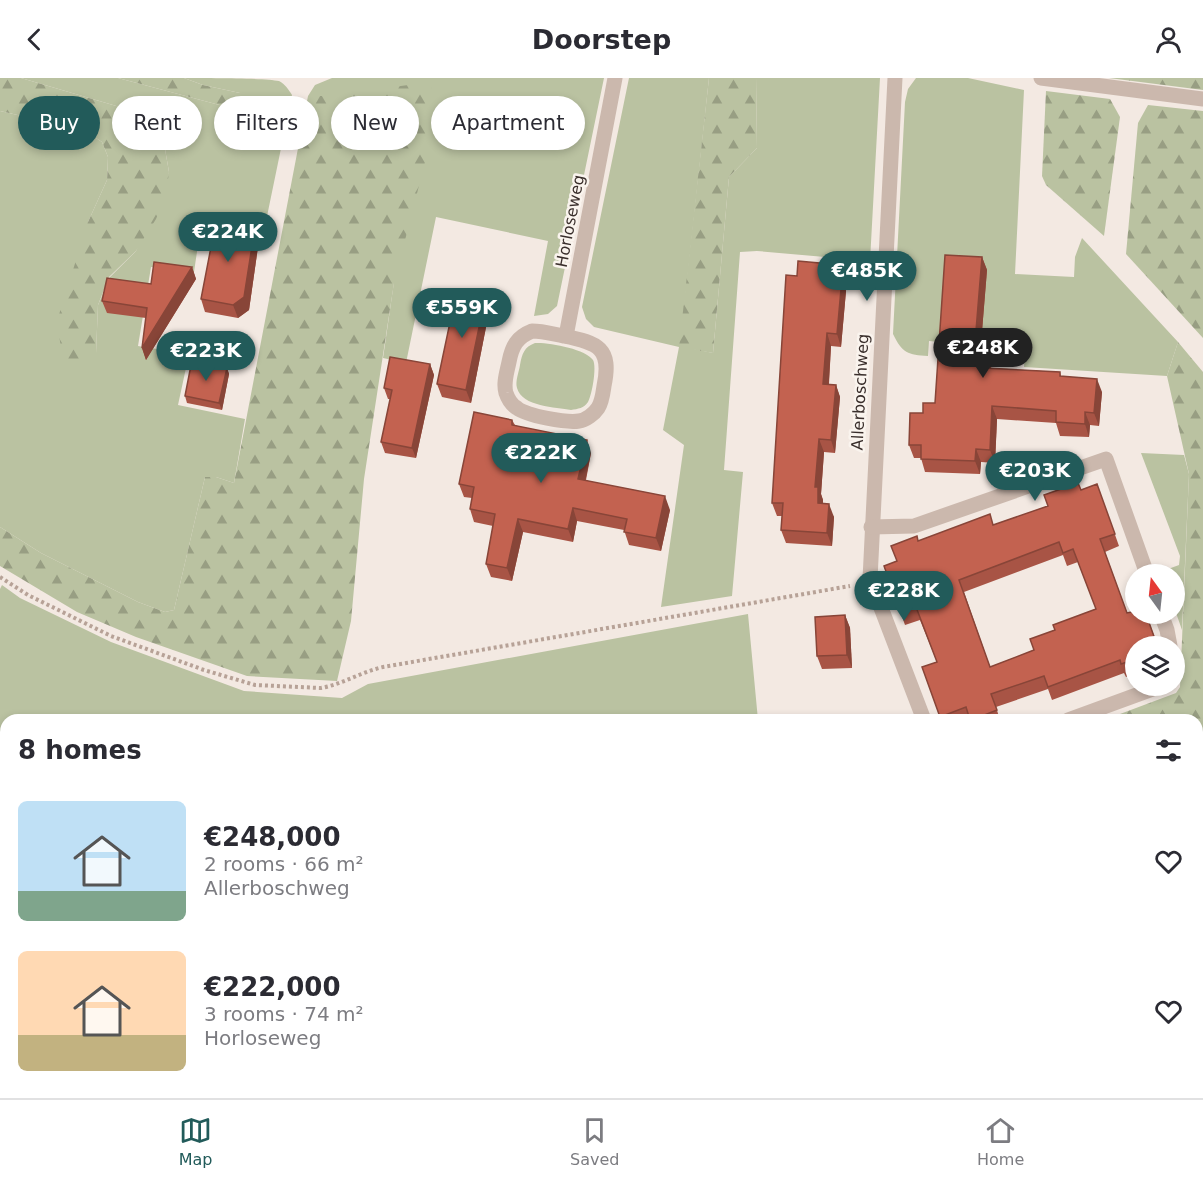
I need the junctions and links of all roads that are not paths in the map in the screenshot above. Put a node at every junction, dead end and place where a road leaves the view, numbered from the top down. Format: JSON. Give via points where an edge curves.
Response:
{"nodes":[{"id":1,"x":615,"y":78,"type":"edge"},
{"id":2,"x":895,"y":78,"type":"edge"},
{"id":3,"x":1041,"y":78,"type":"edge"},
{"id":4,"x":1203,"y":99,"type":"edge"},
{"id":5,"x":566,"y":336,"type":"junction"},
{"id":6,"x":871,"y":527,"type":"junction"},
{"id":7,"x":1143,"y":564,"type":"edge"},
{"id":8,"x":1134,"y":696,"type":"edge"},
{"id":9,"x":922,"y":714,"type":"edge"},
{"id":10,"x":1084,"y":714,"type":"edge"}],
"edges":[{"from":1,"to":5,"type":"street","name":"Horloseweg"},
{"from":2,"to":6,"type":"street","name":"Allerboschweg"},
{"from":3,"to":4,"type":"street"},
{"from":5,"to":5,"type":"street","via":[[532,331],[516,341],[511,350],[504,385],[507,395],[524,413],[571,422],[582,421],[598,409],[608,369],[604,355],[596,345]]},
{"from":6,"to":7,"type":"street","via":[[914,526],[1106,459]]},
{"from":6,"to":9,"type":"street","name":"Allerboschweg","via":[[870,579]]},
{"from":8,"to":10,"type":"street"}]}
